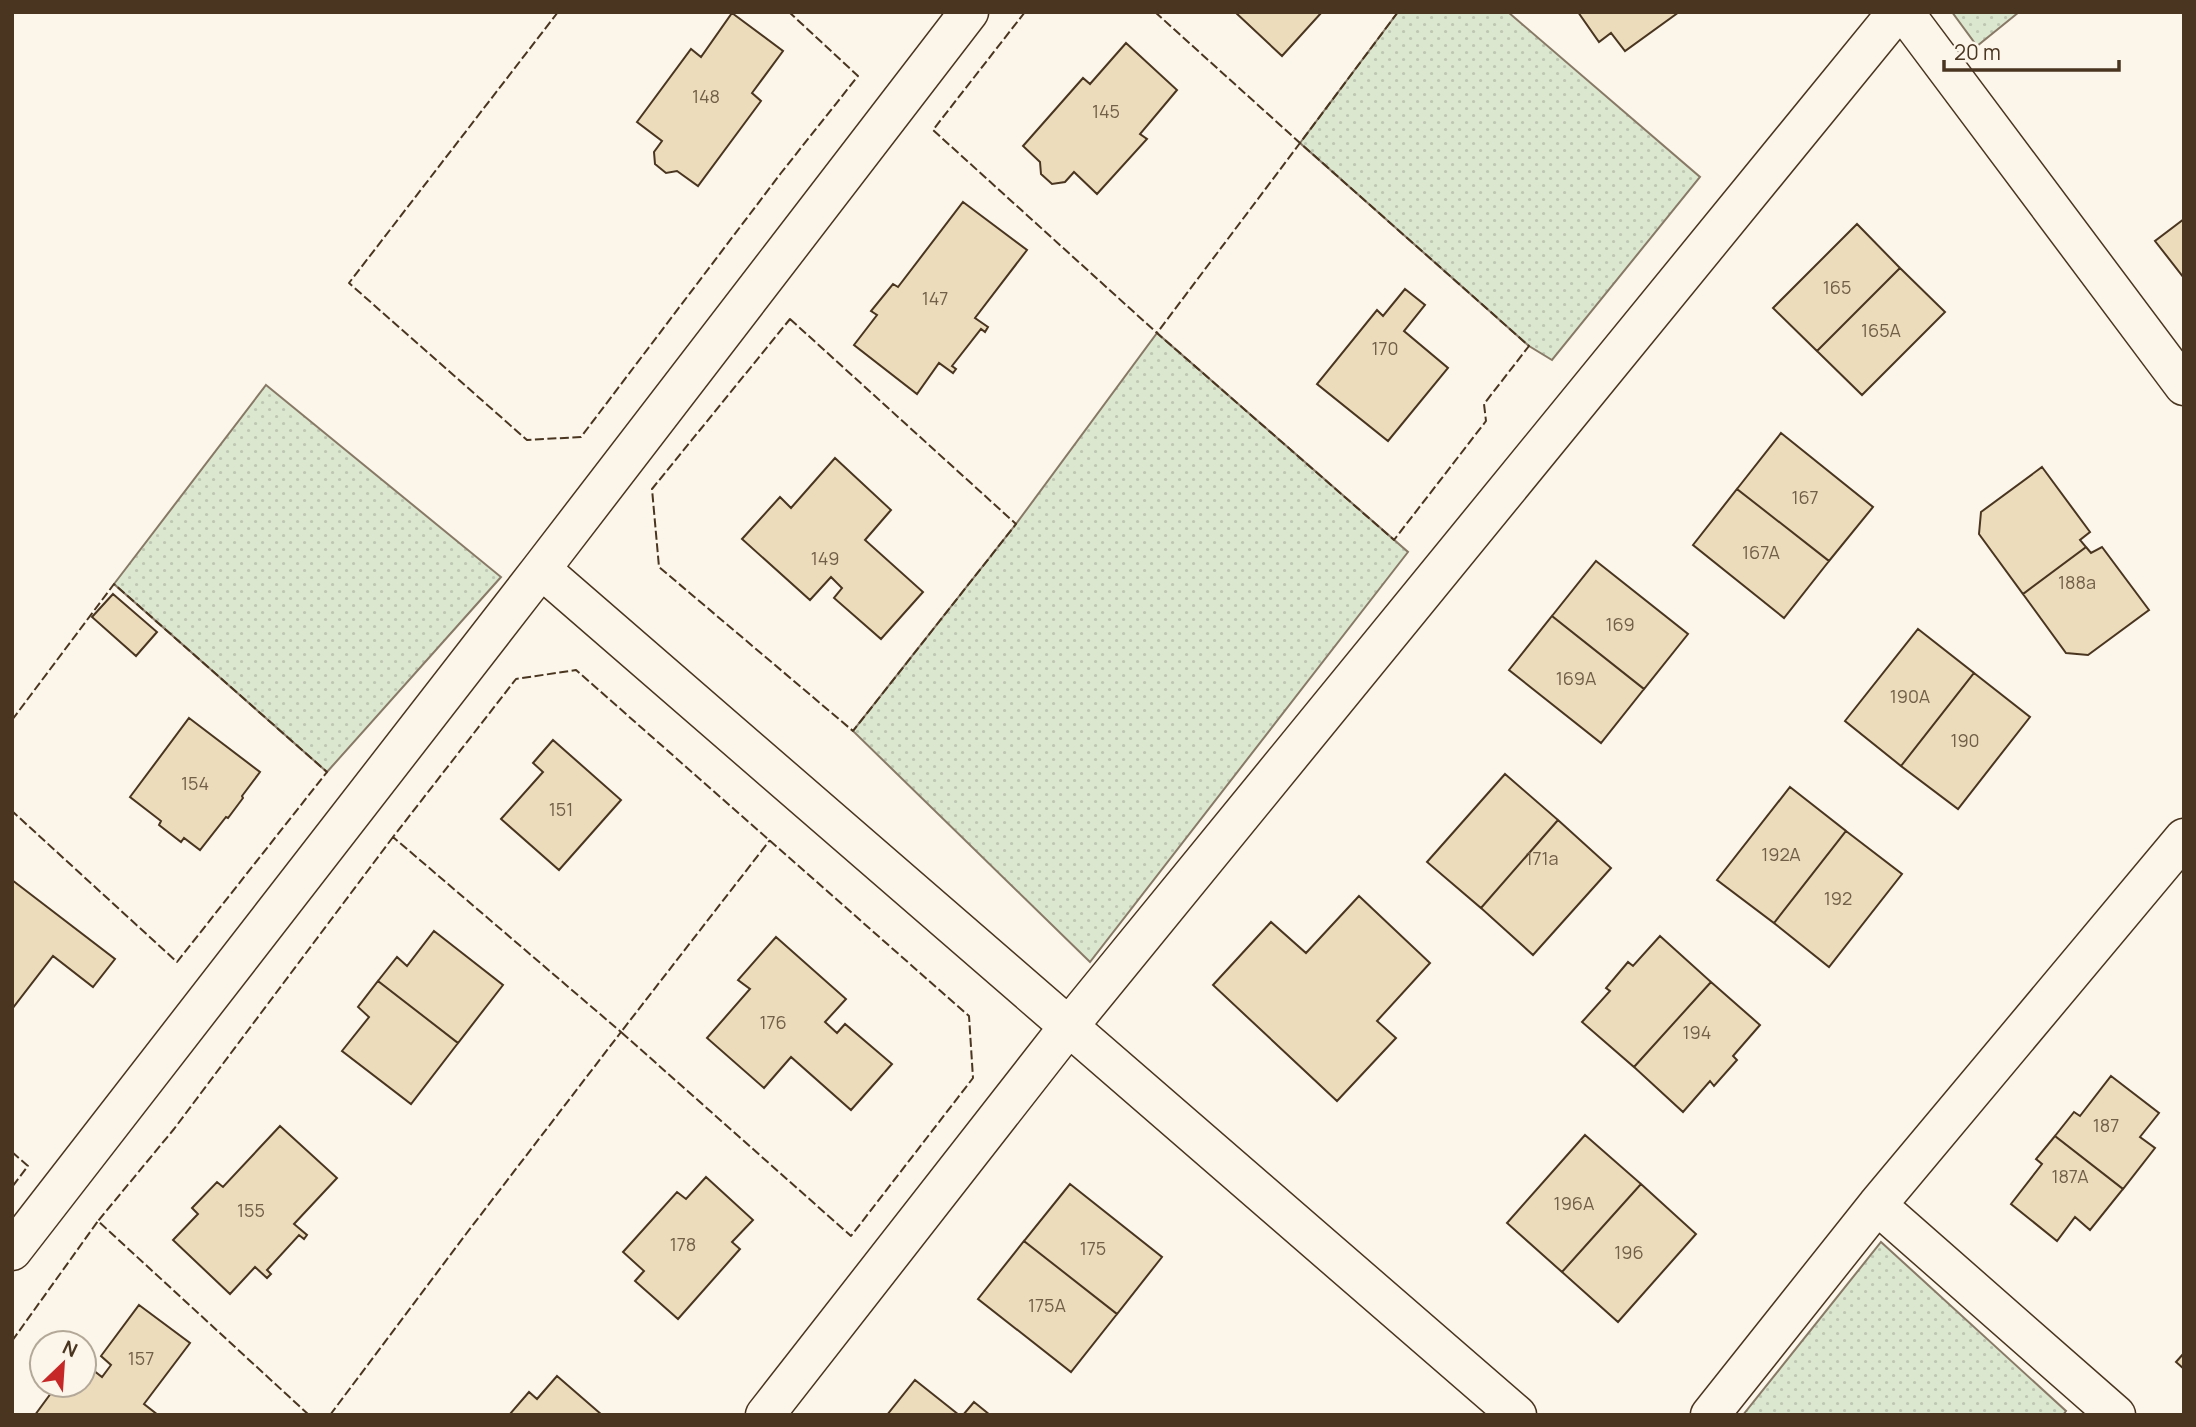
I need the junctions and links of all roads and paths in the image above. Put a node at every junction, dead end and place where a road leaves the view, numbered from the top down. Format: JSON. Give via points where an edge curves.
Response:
{"nodes":[{"id":1,"x":969,"y":12,"type":"edge"},
{"id":2,"x":1897,"y":12,"type":"edge"},
{"id":3,"x":1904,"y":12,"type":"edge"},
{"id":4,"x":2184,"y":386,"type":"edge"},
{"id":5,"x":541,"y":569,"type":"junction"},
{"id":6,"x":2184,"y":838,"type":"edge"},
{"id":7,"x":1069,"y":1026,"type":"junction"},
{"id":8,"x":1877,"y":1205,"type":"junction"},
{"id":9,"x":12,"y":1251,"type":"edge"},
{"id":10,"x":765,"y":1415,"type":"edge"},
{"id":11,"x":1517,"y":1415,"type":"edge"},
{"id":12,"x":1710,"y":1415,"type":"edge"},
{"id":13,"x":2116,"y":1415,"type":"edge"}],
"edges":[{"from":1,"to":5,"type":"street"},
{"from":2,"to":7,"type":"street"},
{"from":3,"to":4,"type":"street"},
{"from":5,"to":7,"type":"street"},
{"from":5,"to":9,"type":"street"},
{"from":6,"to":8,"type":"street"},
{"from":7,"to":10,"type":"street"},
{"from":7,"to":11,"type":"street"},
{"from":8,"to":12,"type":"street"},
{"from":8,"to":13,"type":"street"}]}
